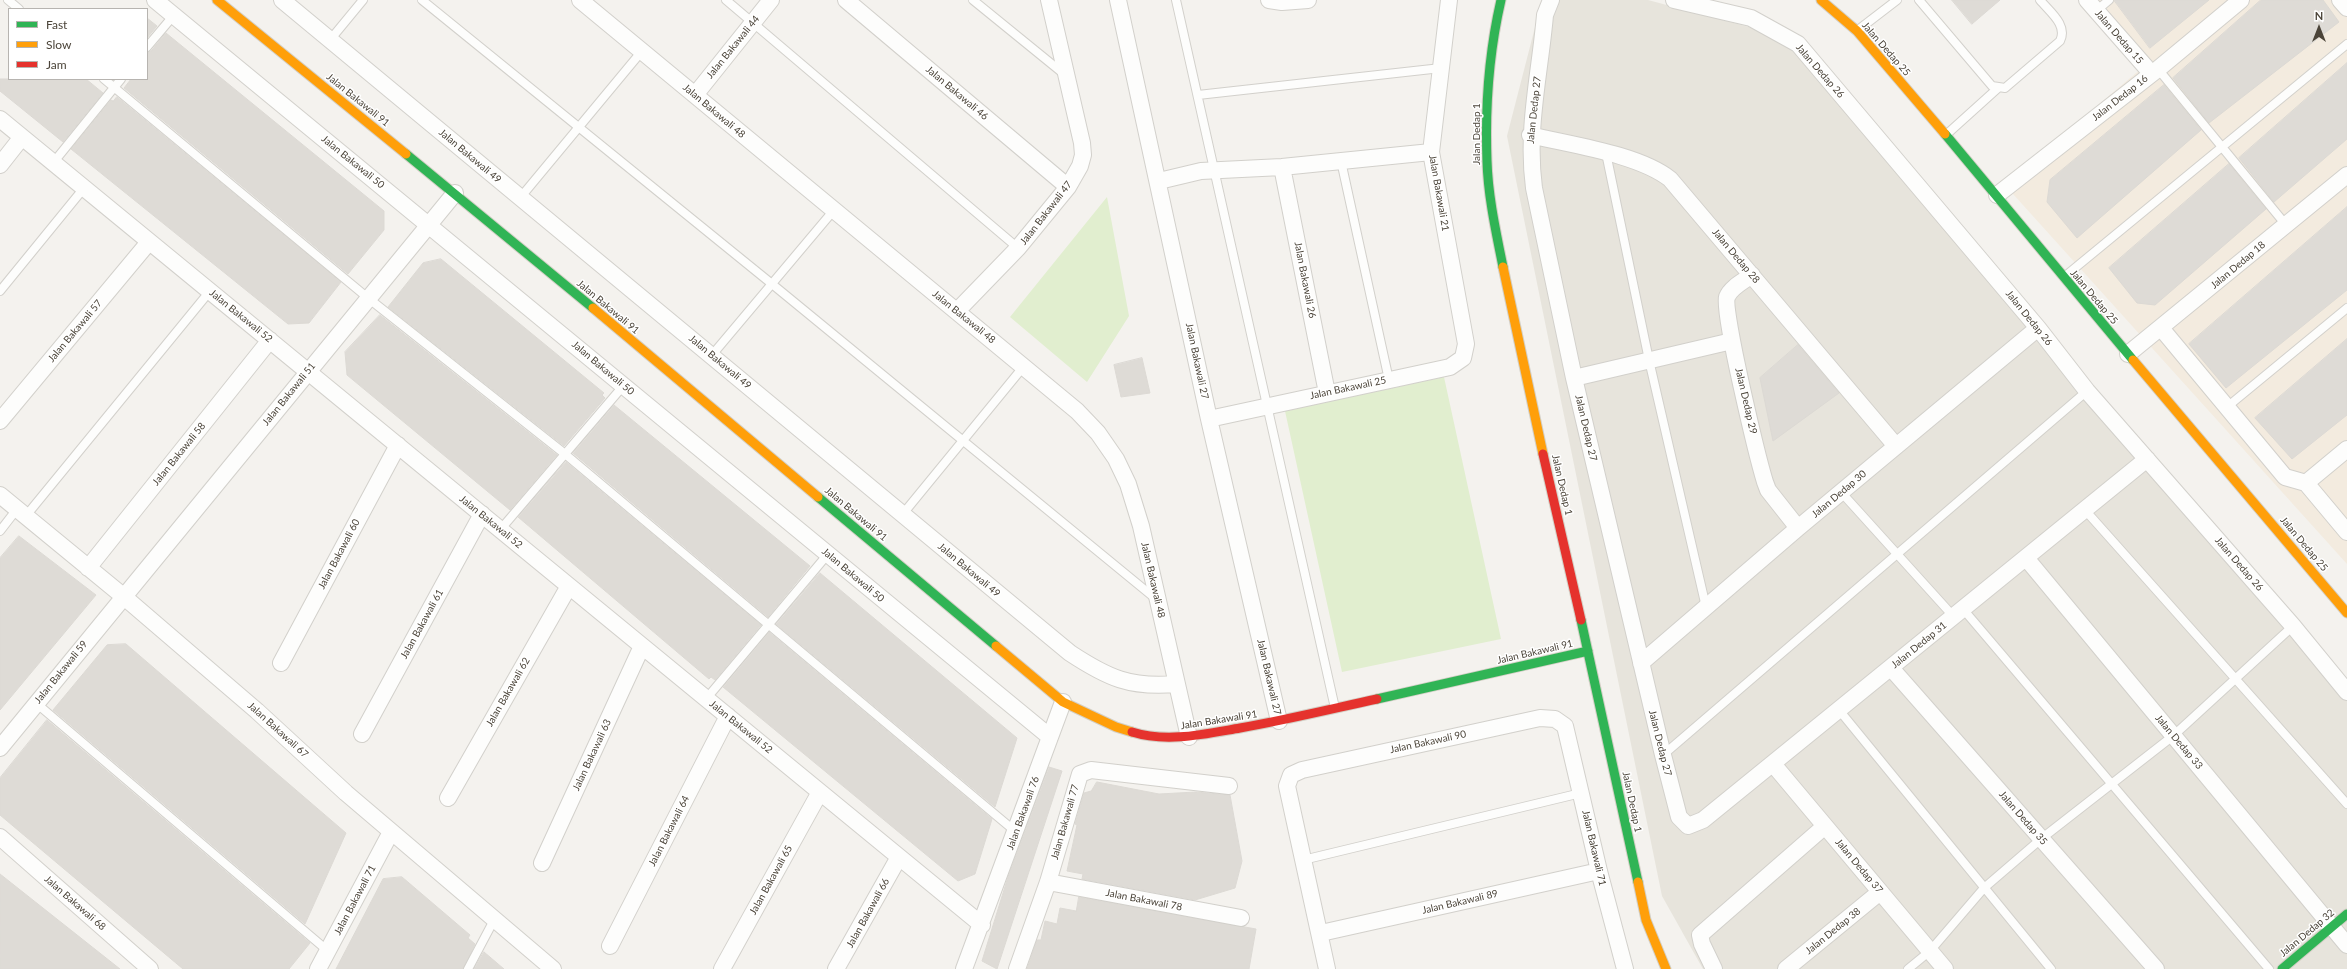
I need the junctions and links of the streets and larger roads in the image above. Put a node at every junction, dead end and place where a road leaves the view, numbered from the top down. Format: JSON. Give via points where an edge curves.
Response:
{"nodes":[{"id":1,"x":155,"y":0,"type":"edge"},
{"id":2,"x":217,"y":0,"type":"edge"},
{"id":3,"x":282,"y":0,"type":"edge"},
{"id":4,"x":580,"y":0,"type":"edge"},
{"id":5,"x":771,"y":0,"type":"edge"},
{"id":6,"x":846,"y":0,"type":"edge"},
{"id":7,"x":1049,"y":0,"type":"edge"},
{"id":8,"x":1118,"y":0,"type":"edge"},
{"id":9,"x":1270,"y":0,"type":"edge"},
{"id":10,"x":1308,"y":0,"type":"edge"},
{"id":11,"x":1449,"y":0,"type":"edge"},
{"id":12,"x":1501,"y":0,"type":"edge"},
{"id":13,"x":1551,"y":0,"type":"edge"},
{"id":14,"x":1674,"y":0,"type":"edge"},
{"id":15,"x":1821,"y":0,"type":"edge"},
{"id":16,"x":2241,"y":0,"type":"edge"},
{"id":17,"x":2340,"y":0,"type":"edge"},
{"id":18,"x":2092,"y":6,"type":"edge"},
{"id":19,"x":2347,"y":8,"type":"edge"},
{"id":20,"x":2154,"y":71,"type":"junction"},
{"id":21,"x":695,"y":95,"type":"junction"},
{"id":22,"x":0,"y":119,"type":"edge"},
{"id":23,"x":1530,"y":135,"type":"junction"},
{"id":24,"x":22,"y":137,"type":"junction"},
{"id":25,"x":1431,"y":152,"type":"junction"},
{"id":26,"x":0,"y":165,"type":"edge"},
{"id":27,"x":1282,"y":167,"type":"junction"},
{"id":28,"x":2347,"y":175,"type":"edge"},
{"id":29,"x":1159,"y":182,"type":"junction"},
{"id":30,"x":1068,"y":187,"type":"junction"},
{"id":31,"x":455,"y":193,"type":"junction"},
{"id":32,"x":1998,"y":195,"type":"junction"},
{"id":33,"x":429,"y":224,"type":"junction"},
{"id":34,"x":149,"y":242,"type":"junction"},
{"id":35,"x":1752,"y":275,"type":"junction"},
{"id":36,"x":957,"y":311,"type":"junction"},
{"id":37,"x":2038,"y":328,"type":"junction"},
{"id":38,"x":2161,"y":328,"type":"junction"},
{"id":39,"x":1465,"y":336,"type":"joint"},
{"id":40,"x":270,"y":340,"type":"junction"},
{"id":41,"x":1732,"y":341,"type":"junction"},
{"id":42,"x":2128,"y":354,"type":"junction"},
{"id":43,"x":308,"y":371,"type":"junction"},
{"id":44,"x":1574,"y":378,"type":"junction"},
{"id":45,"x":1327,"y":393,"type":"junction"},
{"id":46,"x":1209,"y":419,"type":"junction"},
{"id":47,"x":0,"y":421,"type":"edge"},
{"id":48,"x":398,"y":445,"type":"junction"},
{"id":49,"x":1896,"y":446,"type":"junction"},
{"id":50,"x":2347,"y":449,"type":"edge"},
{"id":51,"x":2147,"y":459,"type":"junction"},
{"id":52,"x":2306,"y":483,"type":"junction"},
{"id":53,"x":0,"y":495,"type":"edge"},
{"id":54,"x":482,"y":514,"type":"junction"},
{"id":55,"x":1798,"y":528,"type":"junction"},
{"id":56,"x":2347,"y":532,"type":"edge"},
{"id":57,"x":2026,"y":558,"type":"junction"},
{"id":58,"x":88,"y":568,"type":"junction"},
{"id":59,"x":569,"y":586,"type":"junction"},
{"id":60,"x":123,"y":596,"type":"junction"},
{"id":61,"x":2347,"y":613,"type":"edge"},
{"id":62,"x":642,"y":646,"type":"junction"},
{"id":63,"x":1588,"y":651,"type":"junction"},
{"id":64,"x":281,"y":663,"type":"dead end"},
{"id":65,"x":1641,"y":663,"type":"junction"},
{"id":66,"x":1891,"y":668,"type":"junction"},
{"id":67,"x":1176,"y":684,"type":"junction"},
{"id":68,"x":2347,"y":692,"type":"edge"},
{"id":69,"x":1063,"y":702,"type":"junction"},
{"id":70,"x":728,"y":716,"type":"junction"},
{"id":71,"x":1279,"y":721,"type":"junction"},
{"id":72,"x":1565,"y":726,"type":"joint"},
{"id":73,"x":362,"y":734,"type":"dead end"},
{"id":74,"x":1050,"y":737,"type":"junction"},
{"id":75,"x":1189,"y":737,"type":"junction"},
{"id":76,"x":0,"y":748,"type":"edge"},
{"id":77,"x":1772,"y":764,"type":"junction"},
{"id":78,"x":1229,"y":786,"type":"dead end"},
{"id":79,"x":820,"y":792,"type":"junction"},
{"id":80,"x":448,"y":798,"type":"dead end"},
{"id":81,"x":1688,"y":826,"type":"joint"},
{"id":82,"x":1825,"y":826,"type":"junction"},
{"id":83,"x":391,"y":832,"type":"junction"},
{"id":84,"x":0,"y":837,"type":"edge"},
{"id":85,"x":899,"y":857,"type":"junction"},
{"id":86,"x":542,"y":863,"type":"dead end"},
{"id":87,"x":1599,"y":871,"type":"junction"},
{"id":88,"x":1048,"y":882,"type":"junction"},
{"id":89,"x":1880,"y":892,"type":"junction"},
{"id":90,"x":2347,"y":914,"type":"edge"},
{"id":91,"x":1241,"y":918,"type":"dead end"},
{"id":92,"x":982,"y":925,"type":"junction"},
{"id":93,"x":2332,"y":927,"type":"junction"},
{"id":94,"x":1320,"y":933,"type":"junction"},
{"id":95,"x":2347,"y":945,"type":"edge"},
{"id":96,"x":610,"y":946,"type":"dead end"},
{"id":97,"x":150,"y":969,"type":"edge"},
{"id":98,"x":318,"y":969,"type":"edge"},
{"id":99,"x":553,"y":969,"type":"edge"},
{"id":100,"x":722,"y":969,"type":"edge"},
{"id":101,"x":836,"y":969,"type":"edge"},
{"id":102,"x":964,"y":969,"type":"edge"},
{"id":103,"x":1018,"y":969,"type":"edge"},
{"id":104,"x":1328,"y":969,"type":"edge"},
{"id":105,"x":1625,"y":969,"type":"edge"},
{"id":106,"x":1666,"y":969,"type":"edge"},
{"id":107,"x":1714,"y":969,"type":"edge"},
{"id":108,"x":1786,"y":969,"type":"edge"},
{"id":109,"x":1944,"y":969,"type":"edge"},
{"id":110,"x":2156,"y":969,"type":"edge"},
{"id":111,"x":2282,"y":969,"type":"edge"}],
"edges":[{"from":1,"to":33,"type":"street","name":"Jalan Bakawali 50"},
{"from":2,"to":31,"type":"main road","name":"Jalan Bakawali 91"},
{"from":3,"to":67,"type":"street","name":"Jalan Bakawali 49","via":[[1070,654],[1100,673],[1122,681],[1141,685]]},
{"from":4,"to":21,"type":"street","name":"Jalan Bakawali 48"},
{"from":5,"to":21,"type":"street","name":"Jalan Bakawali 44"},
{"from":6,"to":30,"type":"street","name":"Jalan Bakawali 46"},
{"from":7,"to":30,"type":"street","name":"Jalan Bakawali 47","via":[[1083,149],[1080,166]]},
{"from":8,"to":29,"type":"street","name":"Jalan Bakawali 27"},
{"from":9,"to":10,"type":"street"},
{"from":11,"to":25,"type":"street","name":"Jalan Bakawali 21"},
{"from":12,"to":63,"type":"main road","name":"Jalan Dedap 1","via":[[1493,34],[1487,162],[1497,235],[1521,357]]},
{"from":13,"to":23,"type":"street","name":"Jalan Dedap 27","via":[[1545,21]]},
{"from":14,"to":37,"type":"street","name":"Jalan Dedap 26","via":[[1751,18],[1798,44]]},
{"from":15,"to":32,"type":"main road","name":"Jalan Dedap 25","via":[[1857,31]]},
{"from":16,"to":20,"type":"street","name":"Jalan Dedap 16"},
{"from":17,"to":19,"type":"street"},
{"from":18,"to":20,"type":"street","name":"Jalan Dedap 15"},
{"from":20,"to":32,"type":"street","name":"Jalan Dedap 16"},
{"from":21,"to":36,"type":"street","name":"Jalan Bakawali 48"},
{"from":22,"to":24,"type":"street","name":"Jalan Bakawali 52"},
{"from":23,"to":35,"type":"street","name":"Jalan Dedap 28","via":[[1606,153],[1652,168],[1670,179]]},
{"from":23,"to":44,"type":"street","name":"Jalan Dedap 27","via":[[1530,160],[1538,214]]},
{"from":24,"to":26,"type":"street"},
{"from":24,"to":34,"type":"street","name":"Jalan Bakawali 52"},
{"from":25,"to":27,"type":"street"},
{"from":25,"to":39,"type":"street","name":"Jalan Bakawali 21"},
{"from":27,"to":29,"type":"street","via":[[1186,173]]},
{"from":27,"to":45,"type":"street","name":"Jalan Bakawali 26"},
{"from":28,"to":38,"type":"street","name":"Jalan Dedap 18"},
{"from":29,"to":46,"type":"street","name":"Jalan Bakawali 27"},
{"from":30,"to":36,"type":"street","name":"Jalan Bakawali 47","via":[[1018,248]]},
{"from":31,"to":33,"type":"street","name":"Jalan Bakawali 51"},
{"from":31,"to":69,"type":"main road","name":"Jalan Bakawali 91"},
{"from":32,"to":42,"type":"main road","name":"Jalan Dedap 25"},
{"from":33,"to":43,"type":"street","name":"Jalan Bakawali 51"},
{"from":33,"to":74,"type":"street","name":"Jalan Bakawali 50"},
{"from":34,"to":40,"type":"street","name":"Jalan Bakawali 52"},
{"from":34,"to":47,"type":"street","name":"Jalan Bakawali 57"},
{"from":35,"to":41,"type":"street","name":"Jalan Dedap 29","via":[[1727,296],[1726,306]]},
{"from":35,"to":49,"type":"street","name":"Jalan Dedap 28"},
{"from":36,"to":67,"type":"street","name":"Jalan Bakawali 48","via":[[1077,411],[1098,433],[1116,459],[1128,484],[1141,526]]},
{"from":37,"to":49,"type":"street","name":"Jalan Dedap 30"},
{"from":37,"to":51,"type":"street","name":"Jalan Dedap 26","via":[[2087,391]]},
{"from":38,"to":42,"type":"street","name":"Jalan Dedap 18"},
{"from":38,"to":52,"type":"street","via":[[2285,477]]},
{"from":39,"to":45,"type":"street","name":"Jalan Bakawali 25","via":[[1466,351],[1458,364]]},
{"from":40,"to":43,"type":"street","name":"Jalan Bakawali 52"},
{"from":40,"to":58,"type":"street","name":"Jalan Bakawali 58"},
{"from":41,"to":44,"type":"street"},
{"from":41,"to":55,"type":"street","name":"Jalan Dedap 29","via":[[1765,482],[1768,490]]},
{"from":42,"to":61,"type":"main road","name":"Jalan Dedap 25"},
{"from":43,"to":48,"type":"street","name":"Jalan Bakawali 52"},
{"from":43,"to":60,"type":"street","name":"Jalan Bakawali 51"},
{"from":44,"to":65,"type":"street","name":"Jalan Dedap 27"},
{"from":45,"to":46,"type":"street","name":"Jalan Bakawali 25"},
{"from":46,"to":71,"type":"street","name":"Jalan Bakawali 27"},
{"from":48,"to":54,"type":"street","name":"Jalan Bakawali 52"},
{"from":48,"to":64,"type":"street","name":"Jalan Bakawali 60"},
{"from":49,"to":55,"type":"street","name":"Jalan Dedap 30"},
{"from":50,"to":52,"type":"street"},
{"from":51,"to":57,"type":"street","name":"Jalan Dedap 31"},
{"from":51,"to":68,"type":"street","name":"Jalan Dedap 26","via":[[2293,626]]},
{"from":52,"to":56,"type":"street"},
{"from":53,"to":58,"type":"street","name":"Jalan Bakawali 67"},
{"from":54,"to":59,"type":"street","name":"Jalan Bakawali 52"},
{"from":54,"to":73,"type":"street","name":"Jalan Bakawali 61"},
{"from":55,"to":65,"type":"street","name":"Jalan Dedap 30"},
{"from":57,"to":66,"type":"street","name":"Jalan Dedap 31"},
{"from":57,"to":93,"type":"street","name":"Jalan Dedap 33"},
{"from":58,"to":60,"type":"street","name":"Jalan Bakawali 67"},
{"from":59,"to":62,"type":"street","name":"Jalan Bakawali 52"},
{"from":59,"to":80,"type":"street","name":"Jalan Bakawali 62"},
{"from":60,"to":76,"type":"street","name":"Jalan Bakawali 59"},
{"from":60,"to":83,"type":"street","name":"Jalan Bakawali 67","via":[[257,711]]},
{"from":62,"to":70,"type":"street","name":"Jalan Bakawali 52"},
{"from":62,"to":86,"type":"street","name":"Jalan Bakawali 63"},
{"from":63,"to":71,"type":"main road","name":"Jalan Bakawali 91"},
{"from":63,"to":106,"type":"main road","name":"Jalan Dedap 1","via":[[1646,920]]},
{"from":65,"to":81,"type":"street","name":"Jalan Dedap 27","via":[[1679,817]]},
{"from":66,"to":77,"type":"street","name":"Jalan Dedap 31"},
{"from":66,"to":110,"type":"street","name":"Jalan Dedap 35"},
{"from":67,"to":75,"type":"street","name":"Jalan Bakawali 48"},
{"from":69,"to":74,"type":"street","name":"Jalan Bakawali 76"},
{"from":69,"to":75,"type":"main road","name":"Jalan Bakawali 91","via":[[1123,730],[1164,737]]},
{"from":70,"to":79,"type":"street","name":"Jalan Bakawali 52"},
{"from":70,"to":96,"type":"street","name":"Jalan Bakawali 64"},
{"from":71,"to":75,"type":"main road","name":"Jalan Bakawali 91"},
{"from":72,"to":87,"type":"street","name":"Jalan Bakawali 71"},
{"from":72,"to":94,"type":"street","name":"Jalan Bakawali 90","via":[[1555,720],[1540,718],[1302,770],[1291,775],[1287,786]]},
{"from":74,"to":92,"type":"street","name":"Jalan Bakawali 76"},
{"from":77,"to":81,"type":"street","name":"Jalan Dedap 31","via":[[1703,820]]},
{"from":77,"to":82,"type":"street","name":"Jalan Dedap 37"},
{"from":78,"to":88,"type":"street","name":"Jalan Bakawali 77","via":[[1085,771],[1077,779]]},
{"from":79,"to":85,"type":"street","name":"Jalan Bakawali 52"},
{"from":79,"to":100,"type":"street","name":"Jalan Bakawali 65"},
{"from":82,"to":89,"type":"street","name":"Jalan Dedap 37"},
{"from":82,"to":107,"type":"street","via":[[1700,935]]},
{"from":83,"to":98,"type":"street","name":"Jalan Bakawali 71"},
{"from":83,"to":99,"type":"street","name":"Jalan Bakawali 67"},
{"from":84,"to":97,"type":"street","name":"Jalan Bakawali 68"},
{"from":85,"to":92,"type":"street","name":"Jalan Bakawali 52"},
{"from":85,"to":101,"type":"street","name":"Jalan Bakawali 66"},
{"from":87,"to":94,"type":"street","name":"Jalan Bakawali 89"},
{"from":87,"to":105,"type":"street","name":"Jalan Bakawali 71"},
{"from":88,"to":91,"type":"street","name":"Jalan Bakawali 78"},
{"from":88,"to":103,"type":"street","name":"Jalan Bakawali 77"},
{"from":89,"to":108,"type":"street","name":"Jalan Dedap 38"},
{"from":89,"to":109,"type":"street","name":"Jalan Dedap 37"},
{"from":90,"to":93,"type":"main road","name":"Jalan Dedap 32"},
{"from":92,"to":102,"type":"street","name":"Jalan Bakawali 76"},
{"from":93,"to":95,"type":"street","name":"Jalan Dedap 33"},
{"from":93,"to":111,"type":"main road","name":"Jalan Dedap 32"},
{"from":94,"to":104,"type":"street"}]}
